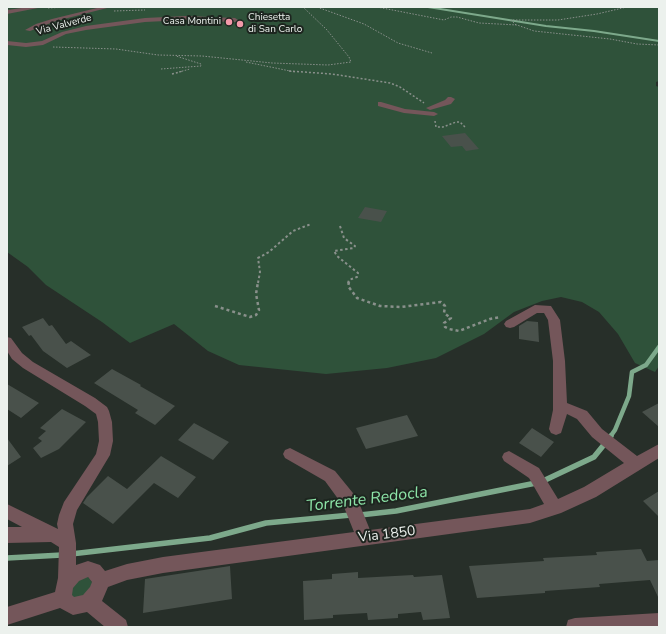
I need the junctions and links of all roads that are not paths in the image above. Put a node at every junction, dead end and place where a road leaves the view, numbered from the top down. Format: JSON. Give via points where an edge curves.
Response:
{"nodes":[{"id":1,"x":40,"y":7,"type":"edge"},
{"id":2,"x":108,"y":7,"type":"edge"},
{"id":3,"x":7,"y":12,"type":"edge"},
{"id":4,"x":194,"y":19,"type":"junction"},
{"id":5,"x":235,"y":20,"type":"dead end"},
{"id":6,"x":201,"y":23,"type":"dead end"},
{"id":7,"x":28,"y":30,"type":"dead end"},
{"id":8,"x":7,"y":43,"type":"edge"},
{"id":9,"x":452,"y":99,"type":"dead end"},
{"id":10,"x":381,"y":104,"type":"dead end"},
{"id":11,"x":508,"y":320,"type":"road end"},
{"id":12,"x":7,"y":341,"type":"edge"},
{"id":13,"x":560,"y":410,"type":"junction"},
{"id":14,"x":556,"y":429,"type":"dead end"},
{"id":15,"x":659,"y":450,"type":"edge"},
{"id":16,"x":290,"y":454,"type":"dead end"},
{"id":17,"x":509,"y":457,"type":"dead end"},
{"id":18,"x":635,"y":463,"type":"junction"},
{"id":19,"x":555,"y":508,"type":"junction"},
{"id":20,"x":7,"y":511,"type":"edge"},
{"id":21,"x":363,"y":532,"type":"junction"},
{"id":22,"x":7,"y":535,"type":"edge"},
{"id":23,"x":52,"y":535,"type":"junction"},
{"id":24,"x":68,"y":543,"type":"junction"},
{"id":25,"x":68,"y":572,"type":"junction"},
{"id":26,"x":100,"y":581,"type":"junction"},
{"id":27,"x":63,"y":598,"type":"junction"},
{"id":28,"x":89,"y":602,"type":"junction"},
{"id":29,"x":7,"y":616,"type":"edge"},
{"id":30,"x":659,"y":622,"type":"edge"},
{"id":31,"x":119,"y":627,"type":"edge"},
{"id":32,"x":575,"y":627,"type":"edge"}],
"edges":[{"from":1,"to":3,"type":"street"},
{"from":2,"to":7,"type":"street","via":[[38,25]]},
{"from":4,"to":5,"type":"street","name":"Via Valverde"},
{"from":4,"to":6,"type":"street"},
{"from":4,"to":8,"type":"street","name":"Via Valverde","via":[[145,20],[86,28],[25,46]]},
{"from":9,"to":10,"type":"street","via":[[432,111],[404,111]]},
{"from":11,"to":13,"type":"street","via":[[535,309],[547,309],[554,320],[559,361]]},
{"from":12,"to":24,"type":"street","via":[[16,356],[28,365],[102,411],[106,441],[103,455],[70,507],[66,524]]},
{"from":13,"to":14,"type":"street"},
{"from":13,"to":18,"type":"street","via":[[568,408],[582,415],[597,432]]},
{"from":15,"to":18,"type":"street","name":"Via 1850"},
{"from":16,"to":21,"type":"street","via":[[330,476],[351,503]]},
{"from":17,"to":19,"type":"street","via":[[534,473]]},
{"from":18,"to":19,"type":"street","name":"Via 1850","via":[[590,492]]},
{"from":19,"to":21,"type":"street","name":"Via 1850","via":[[523,517]]},
{"from":20,"to":23,"type":"street"},
{"from":21,"to":26,"type":"street","name":"Via 1850","via":[[162,565]]},
{"from":22,"to":23,"type":"street"},
{"from":23,"to":24,"type":"street"},
{"from":24,"to":25,"type":"street"},
{"from":25,"to":26,"type":"street","via":[[74,574],[88,569],[98,575]]},
{"from":25,"to":27,"type":"street","via":[[62,592]]},
{"from":26,"to":28,"type":"street","via":[[98,592]]},
{"from":27,"to":28,"type":"street","via":[[73,606]]},
{"from":27,"to":29,"type":"street"},
{"from":28,"to":31,"type":"street"},
{"from":30,"to":32,"type":"street"}]}
